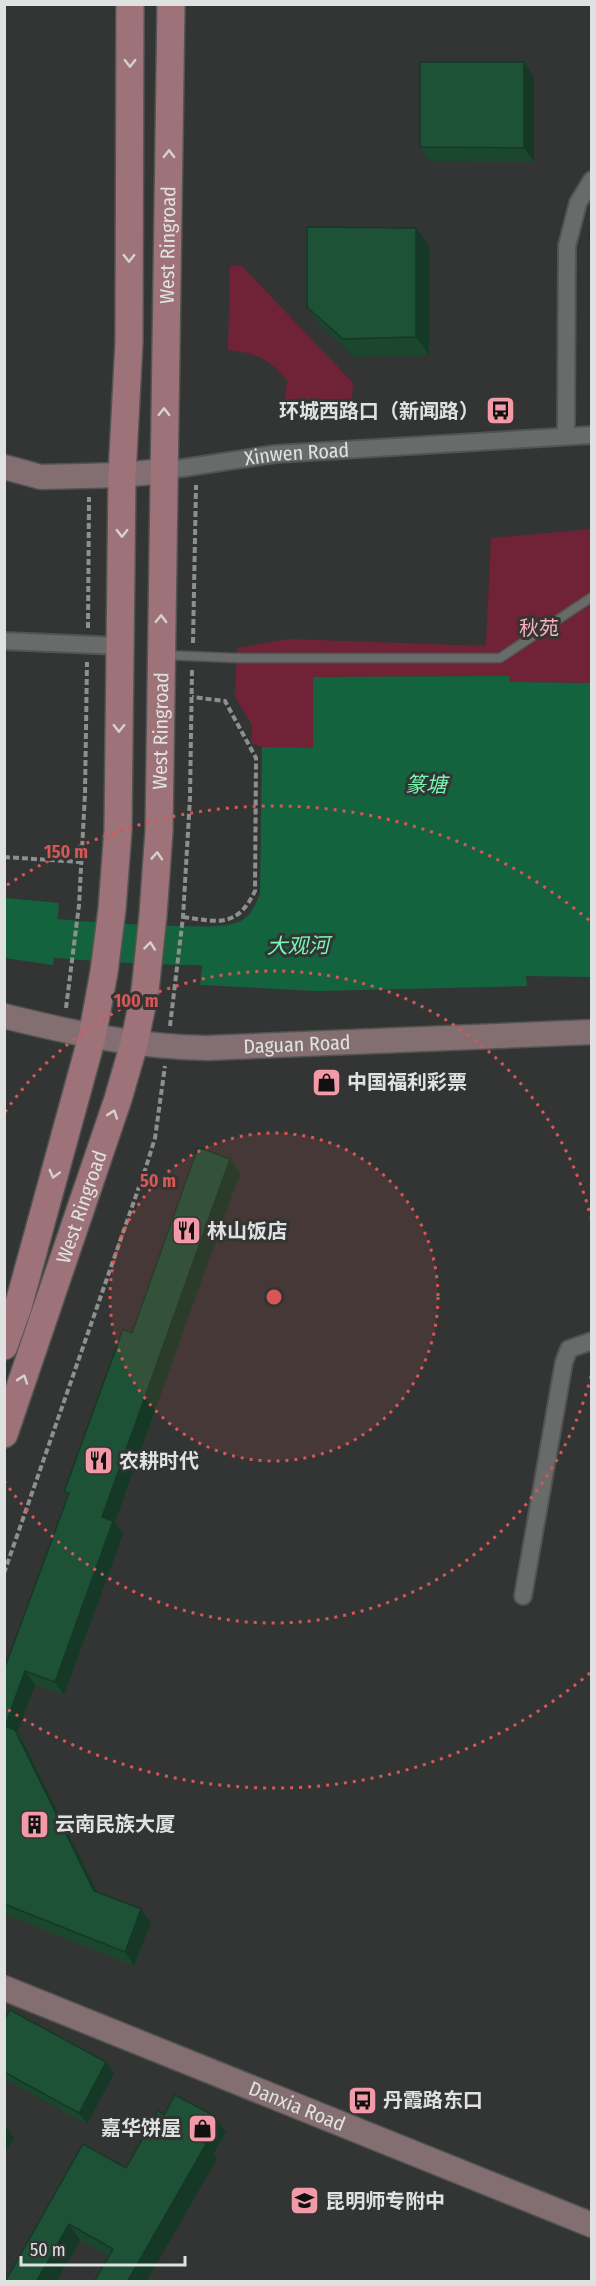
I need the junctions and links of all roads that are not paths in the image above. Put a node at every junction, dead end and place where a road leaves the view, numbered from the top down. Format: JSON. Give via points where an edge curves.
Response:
{"nodes":[{"id":1,"x":130,"y":4,"type":"edge"},
{"id":2,"x":171,"y":4,"type":"edge"},
{"id":3,"x":591,"y":180,"type":"edge"},
{"id":4,"x":566,"y":435,"type":"junction"},
{"id":5,"x":591,"y":435,"type":"edge"},
{"id":6,"x":4,"y":467,"type":"edge"},
{"id":7,"x":163,"y":471,"type":"junction"},
{"id":8,"x":122,"y":475,"type":"junction"},
{"id":9,"x":591,"y":597,"type":"edge"},
{"id":10,"x":4,"y":641,"type":"edge"},
{"id":11,"x":120,"y":646,"type":"junction"},
{"id":12,"x":161,"y":655,"type":"junction"},
{"id":13,"x":4,"y":1016,"type":"edge"},
{"id":14,"x":591,"y":1032,"type":"edge"},
{"id":15,"x":92,"y":1036,"type":"junction"},
{"id":16,"x":135,"y":1044,"type":"junction"},
{"id":17,"x":591,"y":1341,"type":"edge"},
{"id":18,"x":4,"y":1346,"type":"edge"},
{"id":19,"x":4,"y":1434,"type":"edge"},
{"id":20,"x":523,"y":1596,"type":"dead end"},
{"id":21,"x":4,"y":1988,"type":"edge"},
{"id":22,"x":591,"y":2225,"type":"edge"}],
"edges":[{"from":1,"to":8,"type":"main road","name":"West Ringroad","one_way":true,"via":[[129,342]]},
{"from":7,"to":2,"type":"main road","name":"West Ringroad","one_way":true},
{"from":3,"to":4,"type":"street","via":[[578,203],[567,246]]},
{"from":4,"to":5,"type":"street","name":"Xinwen Road"},
{"from":4,"to":7,"type":"street","name":"Xinwen Road","via":[[275,454]]},
{"from":6,"to":8,"type":"street","name":"Xinwen Road","via":[[41,477]]},
{"from":7,"to":8,"type":"street","name":"Xinwen Road"},
{"from":12,"to":7,"type":"main road","name":"West Ringroad","one_way":true},
{"from":8,"to":11,"type":"main road","name":"West Ringroad","one_way":true},
{"from":9,"to":12,"type":"lane","via":[[500,658]]},
{"from":10,"to":11,"type":"street"},
{"from":11,"to":15,"type":"main road","name":"West Ringroad","one_way":true,"via":[[118,830],[112,909]]},
{"from":16,"to":12,"type":"main road","name":"West Ringroad","one_way":true,"via":[[146,978],[159,831]]},
{"from":13,"to":15,"type":"street","name":"Daguan Road"},
{"from":14,"to":16,"type":"street","name":"Daguan Road","via":[[207,1048]]},
{"from":15,"to":16,"type":"street","name":"Daguan Road"},
{"from":15,"to":18,"type":"main road","name":"West Ringroad","one_way":true,"via":[[18,1308]]},
{"from":19,"to":16,"type":"main road","name":"West Ringroad","one_way":true},
{"from":17,"to":20,"type":"street","via":[[569,1348],[564,1362]]},
{"from":21,"to":22,"type":"street","name":"Danxia Road"}]}
